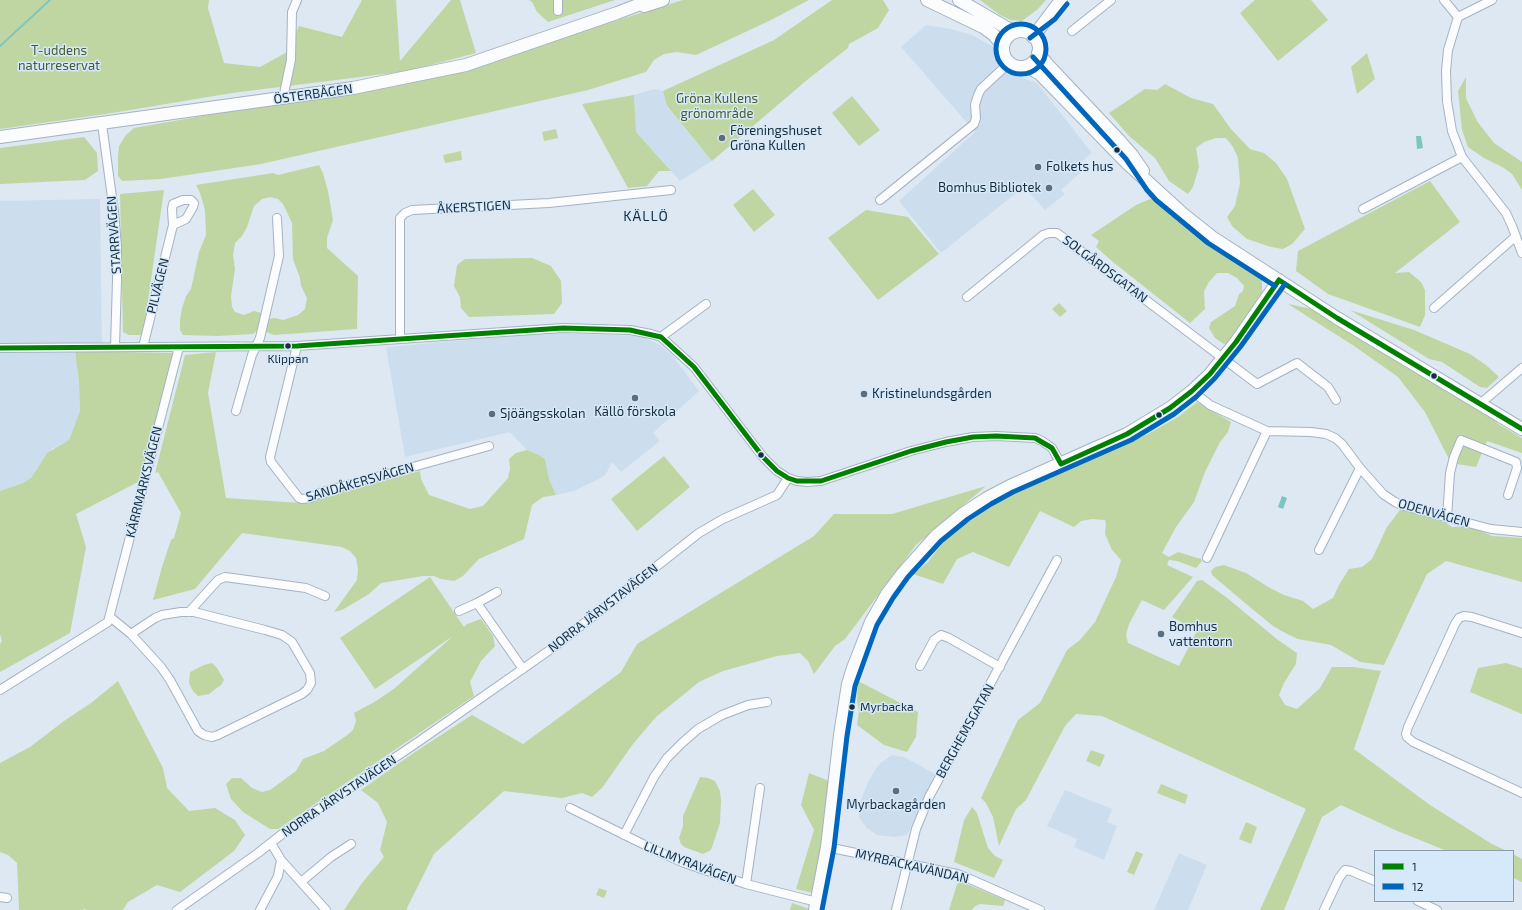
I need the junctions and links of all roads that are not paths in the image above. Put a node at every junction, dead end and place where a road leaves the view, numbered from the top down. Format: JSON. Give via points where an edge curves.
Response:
{"nodes":[{"id":1,"x":297,"y":0,"type":"edge"},
{"id":2,"x":558,"y":0,"type":"edge"},
{"id":3,"x":651,"y":0,"type":"edge"},
{"id":4,"x":663,"y":0,"type":"edge"},
{"id":5,"x":927,"y":0,"type":"edge"},
{"id":6,"x":959,"y":0,"type":"edge"},
{"id":7,"x":1061,"y":0,"type":"edge"},
{"id":8,"x":1111,"y":0,"type":"edge"},
{"id":9,"x":1444,"y":0,"type":"edge"},
{"id":10,"x":1492,"y":0,"type":"edge"},
{"id":11,"x":558,"y":10,"type":"dead end"},
{"id":12,"x":617,"y":13,"type":"junction"},
{"id":13,"x":1458,"y":17,"type":"junction"},
{"id":14,"x":1072,"y":31,"type":"dead end"},
{"id":15,"x":1026,"y":33,"type":"junction"},
{"id":16,"x":1003,"y":46,"type":"junction"},
{"id":17,"x":1038,"y":53,"type":"junction"},
{"id":18,"x":1009,"y":63,"type":"junction"},
{"id":19,"x":1026,"y":66,"type":"junction"},
{"id":20,"x":283,"y":98,"type":"junction"},
{"id":21,"x":102,"y":124,"type":"junction"},
{"id":22,"x":0,"y":137,"type":"edge"},
{"id":23,"x":1462,"y":157,"type":"junction"},
{"id":24,"x":1153,"y":186,"type":"junction"},
{"id":25,"x":671,"y":190,"type":"dead end"},
{"id":26,"x":880,"y":200,"type":"dead end"},
{"id":27,"x":1363,"y":209,"type":"dead end"},
{"id":28,"x":277,"y":218,"type":"dead end"},
{"id":29,"x":173,"y":225,"type":"dead end"},
{"id":30,"x":1516,"y":237,"type":"junction"},
{"id":31,"x":1522,"y":253,"type":"edge"},
{"id":32,"x":1279,"y":280,"type":"junction"},
{"id":33,"x":967,"y":296,"type":"dead end"},
{"id":34,"x":706,"y":304,"type":"dead end"},
{"id":35,"x":1434,"y":308,"type":"dead end"},
{"id":36,"x":661,"y":337,"type":"junction"},
{"id":37,"x":400,"y":339,"type":"junction"},
{"id":38,"x":297,"y":346,"type":"junction"},
{"id":39,"x":115,"y":347,"type":"junction"},
{"id":40,"x":143,"y":347,"type":"junction"},
{"id":41,"x":179,"y":347,"type":"junction"},
{"id":42,"x":257,"y":347,"type":"junction"},
{"id":43,"x":0,"y":348,"type":"edge"},
{"id":44,"x":1223,"y":359,"type":"junction"},
{"id":45,"x":1522,"y":368,"type":"edge"},
{"id":46,"x":1192,"y":391,"type":"junction"},
{"id":47,"x":1336,"y":400,"type":"dead end"},
{"id":48,"x":1480,"y":404,"type":"junction"},
{"id":49,"x":236,"y":411,"type":"dead end"},
{"id":50,"x":1522,"y":429,"type":"edge"},
{"id":51,"x":1267,"y":431,"type":"junction"},
{"id":52,"x":489,"y":446,"type":"dead end"},
{"id":53,"x":1061,"y":464,"type":"junction"},
{"id":54,"x":1360,"y":468,"type":"junction"},
{"id":55,"x":788,"y":478,"type":"junction"},
{"id":56,"x":1508,"y":495,"type":"dead end"},
{"id":57,"x":1447,"y":518,"type":"junction"},
{"id":58,"x":1522,"y":532,"type":"edge"},
{"id":59,"x":1319,"y":550,"type":"dead end"},
{"id":60,"x":1207,"y":558,"type":"dead end"},
{"id":61,"x":1057,"y":560,"type":"dead end"},
{"id":62,"x":497,"y":592,"type":"dead end"},
{"id":63,"x":325,"y":596,"type":"dead end"},
{"id":64,"x":477,"y":603,"type":"junction"},
{"id":65,"x":459,"y":611,"type":"dead end"},
{"id":66,"x":189,"y":612,"type":"junction"},
{"id":67,"x":110,"y":617,"type":"junction"},
{"id":68,"x":1522,"y":633,"type":"edge"},
{"id":69,"x":131,"y":634,"type":"junction"},
{"id":70,"x":920,"y":666,"type":"dead end"},
{"id":71,"x":1000,"y":666,"type":"junction"},
{"id":72,"x":523,"y":669,"type":"junction"},
{"id":73,"x":0,"y":690,"type":"edge"},
{"id":74,"x":767,"y":702,"type":"dead end"},
{"id":75,"x":760,"y":788,"type":"dead end"},
{"id":76,"x":1522,"y":793,"type":"edge"},
{"id":77,"x":570,"y":808,"type":"dead end"},
{"id":78,"x":624,"y":835,"type":"junction"},
{"id":79,"x":271,"y":843,"type":"junction"},
{"id":80,"x":350,"y":844,"type":"dead end"},
{"id":81,"x":827,"y":848,"type":"junction"},
{"id":82,"x":281,"y":860,"type":"junction"},
{"id":83,"x":908,"y":864,"type":"junction"},
{"id":84,"x":1374,"y":881,"type":"edge"},
{"id":85,"x":300,"y":882,"type":"junction"},
{"id":86,"x":746,"y":884,"type":"junction"},
{"id":87,"x":1420,"y":902,"type":"edge"},
{"id":88,"x":816,"y":906,"type":"edge"},
{"id":89,"x":177,"y":910,"type":"edge"},
{"id":90,"x":260,"y":910,"type":"edge"},
{"id":91,"x":326,"y":910,"type":"edge"},
{"id":92,"x":896,"y":910,"type":"edge"},
{"id":93,"x":1040,"y":910,"type":"edge"},
{"id":94,"x":1324,"y":910,"type":"edge"},
{"id":95,"x":1437,"y":910,"type":"edge"}],
"edges":[{"from":1,"to":20,"type":"street","via":[[292,12],[291,60]]},
{"from":2,"to":11,"type":"street"},
{"from":3,"to":12,"type":"main road","name":"ÖSTERBÅGEN"},
{"from":4,"to":12,"type":"main road","name":"ÖSTERBÅGEN"},
{"from":5,"to":16,"type":"main road","via":[[983,27]]},
{"from":6,"to":15,"type":"main road","via":[[1003,26]]},
{"from":7,"to":15,"type":"main road","via":[[1050,14]]},
{"from":8,"to":14,"type":"street"},
{"from":9,"to":13,"type":"street"},
{"from":10,"to":13,"type":"street"},
{"from":12,"to":20,"type":"main road","name":"ÖSTERBÅGEN","via":[[466,65],[353,88]]},
{"from":13,"to":23,"type":"street","via":[[1448,50],[1446,88],[1452,131]]},
{"from":15,"to":16,"type":"main road","via":[[1010,35]]},
{"from":15,"to":17,"type":"main road","via":[[1038,44]]},
{"from":16,"to":18,"type":"main road","via":[[1004,55]]},
{"from":17,"to":19,"type":"main road","via":[[1033,62]]},
{"from":17,"to":24,"type":"main road","via":[[1117,138]]},
{"from":18,"to":19,"type":"main road","via":[[1018,67]]},
{"from":18,"to":26,"type":"street","via":[[981,89],[976,100],[974,124]]},
{"from":19,"to":24,"type":"main road","via":[[1040,74]]},
{"from":20,"to":21,"type":"main road","name":"ÖSTERBÅGEN"},
{"from":21,"to":22,"type":"main road","name":"ÖSTERBÅGEN"},
{"from":21,"to":39,"type":"street","name":"STARRVÄGEN","via":[[117,247]]},
{"from":23,"to":27,"type":"street"},
{"from":23,"to":30,"type":"street","via":[[1506,213]]},
{"from":24,"to":32,"type":"main road","via":[[1182,214],[1212,237]]},
{"from":25,"to":37,"type":"street","name":"ÅKERSTIGEN","via":[[549,203],[412,210],[405,213],[400,218]]},
{"from":28,"to":42,"type":"street","via":[[279,256]]},
{"from":29,"to":40,"type":"street","name":"PILVÄGEN"},
{"from":30,"to":31,"type":"street"},
{"from":30,"to":35,"type":"street"},
{"from":32,"to":44,"type":"main road"},
{"from":32,"to":48,"type":"main road"},
{"from":33,"to":44,"type":"street","name":"SOLGÅRDSGATAN","via":[[1043,235],[1057,233]]},
{"from":34,"to":36,"type":"street"},
{"from":36,"to":37,"type":"street","via":[[630,330],[562,328]]},
{"from":36,"to":55,"type":"street","via":[[694,367],[761,455]]},
{"from":37,"to":38,"type":"street"},
{"from":38,"to":42,"type":"street"},
{"from":38,"to":52,"type":"street","name":"SANDÅKERSVÄGEN","via":[[270,458],[299,498],[310,498],[322,492]]},
{"from":39,"to":40,"type":"street"},
{"from":39,"to":43,"type":"street"},
{"from":40,"to":41,"type":"street"},
{"from":41,"to":42,"type":"street"},
{"from":41,"to":67,"type":"street","name":"KÄRRMARKSVÄGEN"},
{"from":42,"to":49,"type":"street","via":[[252,355]]},
{"from":44,"to":46,"type":"main road"},
{"from":44,"to":47,"type":"street","name":"SOLGÅRDSGATAN","via":[[1257,384],[1297,363],[1328,387]]},
{"from":45,"to":48,"type":"street"},
{"from":46,"to":51,"type":"street","name":"ODENVÄGEN","via":[[1210,405]]},
{"from":46,"to":53,"type":"main road","via":[[1170,408],[1127,434]]},
{"from":48,"to":50,"type":"main road"},
{"from":51,"to":54,"type":"street","name":"ODENVÄGEN","via":[[1311,432],[1331,436],[1342,444]]},
{"from":51,"to":60,"type":"street"},
{"from":53,"to":55,"type":"street","via":[[1052,448],[1035,438],[983,437],[946,442],[911,451],[821,481],[807,482]]},
{"from":53,"to":81,"type":"main road","via":[[1010,486],[964,513],[936,536],[902,573],[887,594],[865,634],[848,684]]},
{"from":54,"to":57,"type":"street","name":"ODENVÄGEN","via":[[1383,494],[1395,502]]},
{"from":54,"to":59,"type":"street"},
{"from":55,"to":72,"type":"street","name":"NORRA JÄRVSTAVÄGEN","via":[[776,495],[723,518],[699,533]]},
{"from":56,"to":57,"type":"street","via":[[1517,468],[1516,462],[1461,440],[1450,473]]},
{"from":57,"to":58,"type":"street","name":"ODENVÄGEN","via":[[1491,529]]},
{"from":61,"to":71,"type":"street","name":"BERGHEMSGATAN"},
{"from":62,"to":64,"type":"street"},
{"from":63,"to":66,"type":"street","via":[[306,588],[225,577],[218,580]]},
{"from":64,"to":65,"type":"street"},
{"from":64,"to":72,"type":"street"},
{"from":66,"to":69,"type":"street","via":[[162,615]]},
{"from":66,"to":69,"type":"street","via":[[265,630],[290,639],[310,673],[311,683],[307,690],[218,735],[204,735],[198,731],[170,680]]},
{"from":67,"to":69,"type":"street"},
{"from":67,"to":73,"type":"street","via":[[104,626]]},
{"from":68,"to":76,"type":"street","via":[[1468,616],[1459,618],[1406,734],[1409,740]]},
{"from":70,"to":71,"type":"street","via":[[936,637],[942,635]]},
{"from":71,"to":83,"type":"street","name":"BERGHEMSGATAN","via":[[929,797],[916,829]]},
{"from":72,"to":79,"type":"street","name":"NORRA JÄRVSTAVÄGEN"},
{"from":74,"to":78,"type":"street","via":[[748,705],[722,715],[698,729],[682,743],[654,776]]},
{"from":75,"to":86,"type":"street"},
{"from":77,"to":78,"type":"street","name":"LILLMYRAVÄGEN"},
{"from":78,"to":86,"type":"street","name":"LILLMYRAVÄGEN","via":[[684,863]]},
{"from":79,"to":82,"type":"street"},
{"from":79,"to":89,"type":"street","name":"NORRA JÄRVSTAVÄGEN"},
{"from":80,"to":85,"type":"street"},
{"from":81,"to":83,"type":"street","name":"MYRBACKAVÄNDAN"},
{"from":81,"to":88,"type":"main road"},
{"from":82,"to":85,"type":"street"},
{"from":82,"to":90,"type":"street","via":[[278,876]]},
{"from":83,"to":92,"type":"street","name":"BERGHEMSGATAN"},
{"from":83,"to":93,"type":"street","name":"MYRBACKAVÄNDAN","via":[[957,874]]},
{"from":84,"to":94,"type":"street","via":[[1345,870],[1338,878]]},
{"from":85,"to":91,"type":"street"},
{"from":86,"to":88,"type":"street","name":"LILLMYRAVÄGEN"},
{"from":87,"to":95,"type":"street"}]}
